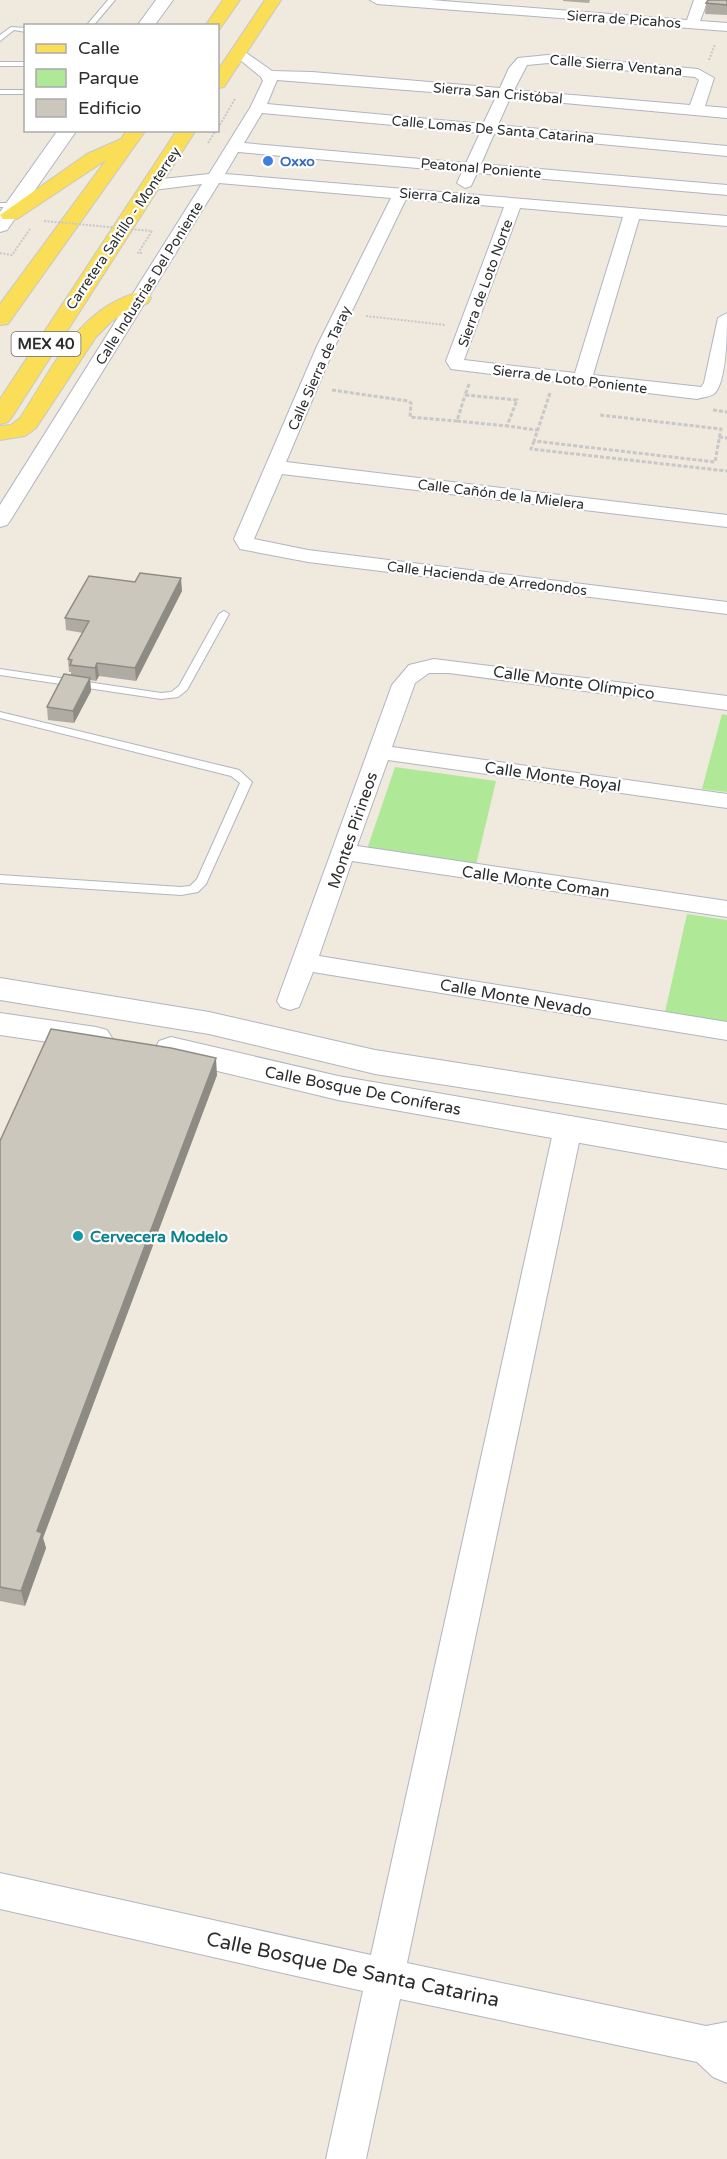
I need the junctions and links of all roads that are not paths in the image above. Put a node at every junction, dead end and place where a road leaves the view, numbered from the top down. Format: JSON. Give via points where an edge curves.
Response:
{"nodes":[{"id":1,"x":112,"y":0,"type":"edge"},
{"id":2,"x":165,"y":0,"type":"edge"},
{"id":3,"x":232,"y":0,"type":"edge"},
{"id":4,"x":273,"y":0,"type":"edge"},
{"id":5,"x":376,"y":0,"type":"edge"},
{"id":6,"x":701,"y":0,"type":"edge"},
{"id":7,"x":480,"y":4,"type":"edge"},
{"id":8,"x":91,"y":24,"type":"edge"},
{"id":9,"x":147,"y":24,"type":"edge"},
{"id":10,"x":214,"y":24,"type":"edge"},
{"id":11,"x":692,"y":24,"type":"junction"},
{"id":12,"x":724,"y":27,"type":"edge"},
{"id":13,"x":24,"y":30,"type":"edge"},
{"id":14,"x":0,"y":39,"type":"edge"},
{"id":15,"x":238,"y":51,"type":"junction"},
{"id":16,"x":1,"y":64,"type":"edge"},
{"id":17,"x":24,"y":64,"type":"edge"},
{"id":18,"x":268,"y":75,"type":"junction"},
{"id":19,"x":219,"y":81,"type":"edge"},
{"id":20,"x":0,"y":83,"type":"edge"},
{"id":21,"x":24,"y":83,"type":"edge"},
{"id":22,"x":0,"y":92,"type":"edge"},
{"id":23,"x":24,"y":92,"type":"edge"},
{"id":24,"x":505,"y":94,"type":"junction"},
{"id":25,"x":258,"y":108,"type":"junction"},
{"id":26,"x":696,"y":110,"type":"junction"},
{"id":27,"x":727,"y":113,"type":"edge"},
{"id":28,"x":490,"y":129,"type":"junction"},
{"id":29,"x":67,"y":132,"type":"edge"},
{"id":30,"x":186,"y":132,"type":"edge"},
{"id":31,"x":134,"y":135,"type":"edge"},
{"id":32,"x":234,"y":147,"type":"junction"},
{"id":33,"x":727,"y":151,"type":"edge"},
{"id":34,"x":472,"y":167,"type":"junction"},
{"id":35,"x":216,"y":178,"type":"junction"},
{"id":36,"x":153,"y":184,"type":"junction"},
{"id":37,"x":727,"y":190,"type":"edge"},
{"id":38,"x":401,"y":193,"type":"junction"},
{"id":39,"x":459,"y":198,"type":"junction"},
{"id":40,"x":514,"y":203,"type":"junction"},
{"id":41,"x":633,"y":212,"type":"junction"},
{"id":42,"x":7,"y":213,"type":"edge"},
{"id":43,"x":727,"y":221,"type":"edge"},
{"id":44,"x":92,"y":272,"type":"junction"},
{"id":45,"x":140,"y":298,"type":"junction"},
{"id":46,"x":727,"y":318,"type":"edge"},
{"id":47,"x":0,"y":319,"type":"edge"},
{"id":48,"x":456,"y":363,"type":"joint"},
{"id":49,"x":0,"y":381,"type":"edge"},
{"id":50,"x":582,"y":381,"type":"junction"},
{"id":51,"x":0,"y":417,"type":"edge"},
{"id":52,"x":0,"y":434,"type":"edge"},
{"id":53,"x":276,"y":467,"type":"junction"},
{"id":54,"x":0,"y":521,"type":"edge"},
{"id":55,"x":727,"y":521,"type":"edge"},
{"id":56,"x":247,"y":545,"type":"joint"},
{"id":57,"x":727,"y":608,"type":"edge"},
{"id":58,"x":224,"y":614,"type":"dead end"},
{"id":59,"x":421,"y":666,"type":"joint"},
{"id":60,"x":0,"y":672,"type":"edge"},
{"id":61,"x":727,"y":703,"type":"edge"},
{"id":62,"x":0,"y":715,"type":"edge"},
{"id":63,"x":380,"y":752,"type":"junction"},
{"id":64,"x":727,"y":801,"type":"edge"},
{"id":65,"x":344,"y":852,"type":"junction"},
{"id":66,"x":0,"y":879,"type":"edge"},
{"id":67,"x":727,"y":909,"type":"edge"},
{"id":68,"x":305,"y":962,"type":"junction"},
{"id":69,"x":0,"y":989,"type":"edge"},
{"id":70,"x":290,"y":1000,"type":"dead end"},
{"id":71,"x":0,"y":1024,"type":"edge"},
{"id":72,"x":727,"y":1031,"type":"edge"},
{"id":73,"x":727,"y":1117,"type":"edge"},
{"id":74,"x":568,"y":1128,"type":"junction"},
{"id":75,"x":727,"y":1156,"type":"edge"},
{"id":76,"x":0,"y":1891,"type":"edge"},
{"id":77,"x":385,"y":1977,"type":"junction"},
{"id":78,"x":720,"y":2050,"type":"edge"},
{"id":79,"x":346,"y":2159,"type":"edge"}],
"edges":[{"from":1,"to":8,"type":"lane"},
{"from":2,"to":9,"type":"street"},
{"from":3,"to":10,"type":"main road"},
{"from":4,"to":15,"type":"main road"},
{"from":5,"to":7,"type":"street","name":"Sierra de Picahos"},
{"from":6,"to":11,"type":"street"},
{"from":7,"to":11,"type":"street","name":"Sierra de Picahos"},
{"from":11,"to":12,"type":"street","name":"Sierra de Picahos"},
{"from":13,"to":14,"type":"lane","via":[[13,28]]},
{"from":15,"to":18,"type":"street"},
{"from":15,"to":19,"type":"main road"},
{"from":16,"to":17,"type":"lane"},
{"from":18,"to":24,"type":"street","name":"Sierra San Cristóbal"},
{"from":18,"to":25,"type":"street","name":"Calle Industrias Del Poniente","via":[[270,84]]},
{"from":20,"to":21,"type":"lane"},
{"from":22,"to":23,"type":"lane"},
{"from":24,"to":26,"type":"street","name":"Sierra San Cristóbal"},
{"from":24,"to":26,"type":"street","name":"Calle Sierra Ventana","via":[[518,64],[528,59],[593,62],[703,74],[706,80]]},
{"from":24,"to":28,"type":"street"},
{"from":25,"to":28,"type":"street","name":"Calle Lomas De Santa Catarina"},
{"from":25,"to":32,"type":"street","name":"Calle Industrias Del Poniente"},
{"from":26,"to":27,"type":"street","name":"Sierra San Cristóbal"},
{"from":28,"to":33,"type":"street","name":"Calle Lomas De Santa Catarina"},
{"from":28,"to":34,"type":"street"},
{"from":29,"to":42,"type":"street"},
{"from":30,"to":36,"type":"main road","name":"Carretera Saltillo - Monterrey","number":"MEX 40"},
{"from":31,"to":42,"type":"main road"},
{"from":31,"to":47,"type":"main road","number":"MEX 40"},
{"from":32,"to":34,"type":"street","name":"Peatonal Poniente"},
{"from":32,"to":35,"type":"street","name":"Calle Industrias Del Poniente"},
{"from":34,"to":37,"type":"street","name":"Peatonal Poniente"},
{"from":34,"to":39,"type":"street"},
{"from":35,"to":36,"type":"street","name":"Sierra Caliza"},
{"from":35,"to":38,"type":"street","name":"Sierra Caliza"},
{"from":35,"to":45,"type":"street","name":"Calle Industrias Del Poniente"},
{"from":36,"to":44,"type":"main road","name":"Carretera Saltillo - Monterrey","number":"MEX 40"},
{"from":38,"to":39,"type":"street","name":"Sierra Caliza"},
{"from":38,"to":53,"type":"street","name":"Calle Sierra de Taray","via":[[309,387]]},
{"from":39,"to":40,"type":"street","name":"Sierra Caliza"},
{"from":40,"to":41,"type":"street","name":"Sierra Caliza"},
{"from":40,"to":48,"type":"street","name":"Sierra de Loto Norte"},
{"from":41,"to":43,"type":"street","name":"Sierra Caliza"},
{"from":41,"to":50,"type":"street"},
{"from":44,"to":49,"type":"main road","via":[[80,277]]},
{"from":44,"to":51,"type":"main road","name":"Carretera Saltillo - Monterrey","number":"MEX 40"},
{"from":45,"to":52,"type":"main road","via":[[119,304],[98,321],[28,423],[17,431]]},
{"from":45,"to":54,"type":"street","name":"Calle Industrias Del Poniente"},
{"from":46,"to":50,"type":"street","name":"Sierra de Loto Poniente","via":[[713,385],[707,391],[685,393]]},
{"from":48,"to":50,"type":"street","name":"Sierra de Loto Poniente"},
{"from":53,"to":55,"type":"street","name":"Calle Cañón de la Mielera"},
{"from":53,"to":56,"type":"street","name":"Calle Sierra de Taray","via":[[244,539]]},
{"from":56,"to":57,"type":"street","name":"Calle Hacienda de Arredondos"},
{"from":58,"to":60,"type":"lane","via":[[183,688],[174,695]]},
{"from":59,"to":61,"type":"street","name":"Calle Monte Olímpico","via":[[449,666]]},
{"from":59,"to":63,"type":"street","name":"Montes Pirineos","via":[[403,685]]},
{"from":62,"to":66,"type":"lane","via":[[235,773],[246,782],[202,881],[194,889]]},
{"from":63,"to":64,"type":"street","name":"Calle Monte Royal"},
{"from":63,"to":65,"type":"street","name":"Montes Pirineos"},
{"from":65,"to":67,"type":"street","name":"Calle Monte Coman"},
{"from":65,"to":68,"type":"street","name":"Montes Pirineos"},
{"from":68,"to":70,"type":"street","name":"Montes Pirineos"},
{"from":68,"to":72,"type":"street","name":"Calle Monte Nevado"},
{"from":69,"to":73,"type":"street","name":"Calle Bosque De Coníferas","via":[[209,1023],[375,1062]]},
{"from":71,"to":74,"type":"street","name":"Calle Bosque De Coníferas","via":[[217,1059],[338,1088]]},
{"from":74,"to":75,"type":"street","name":"Calle Bosque De Coníferas"},
{"from":74,"to":77,"type":"street"},
{"from":76,"to":77,"type":"street","name":"Calle Bosque De Santa Catarina"},
{"from":77,"to":78,"type":"street","name":"Calle Bosque De Santa Catarina"},
{"from":77,"to":79,"type":"street"}]}
